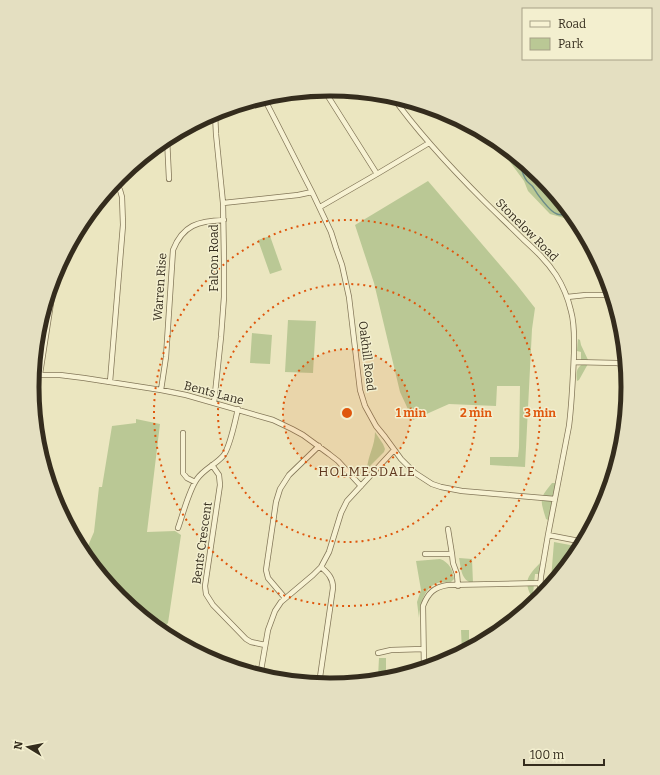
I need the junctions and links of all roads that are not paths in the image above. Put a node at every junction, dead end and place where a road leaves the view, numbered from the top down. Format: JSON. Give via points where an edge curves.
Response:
{"nodes":[{"id":1,"x":328,"y":96,"type":"edge"},
{"id":2,"x":267,"y":103,"type":"edge"},
{"id":3,"x":399,"y":105,"type":"edge"},
{"id":4,"x":215,"y":121,"type":"edge"},
{"id":5,"x":429,"y":143,"type":"junction"},
{"id":6,"x":167,"y":146,"type":"edge"},
{"id":7,"x":377,"y":174,"type":"junction"},
{"id":8,"x":169,"y":179,"type":"dead end"},
{"id":9,"x":119,"y":188,"type":"edge"},
{"id":10,"x":312,"y":192,"type":"junction"},
{"id":11,"x":223,"y":203,"type":"junction"},
{"id":12,"x":320,"y":207,"type":"junction"},
{"id":13,"x":224,"y":220,"type":"junction"},
{"id":14,"x":606,"y":295,"type":"edge"},
{"id":15,"x":567,"y":297,"type":"junction"},
{"id":16,"x":50,"y":307,"type":"edge"},
{"id":17,"x":574,"y":362,"type":"junction"},
{"id":18,"x":620,"y":364,"type":"edge"},
{"id":19,"x":40,"y":374,"type":"joint"},
{"id":20,"x":110,"y":382,"type":"junction"},
{"id":21,"x":161,"y":390,"type":"junction"},
{"id":22,"x":214,"y":403,"type":"junction"},
{"id":23,"x":238,"y":409,"type":"junction"},
{"id":24,"x":183,"y":433,"type":"dead end"},
{"id":25,"x":319,"y":446,"type":"junction"},
{"id":26,"x":394,"y":450,"type":"junction"},
{"id":27,"x":212,"y":465,"type":"junction"},
{"id":28,"x":195,"y":482,"type":"junction"},
{"id":29,"x":361,"y":486,"type":"junction"},
{"id":30,"x":556,"y":499,"type":"junction"},
{"id":31,"x":178,"y":528,"type":"dead end"},
{"id":32,"x":448,"y":529,"type":"dead end"},
{"id":33,"x":548,"y":535,"type":"junction"},
{"id":34,"x":577,"y":541,"type":"edge"},
{"id":35,"x":425,"y":554,"type":"dead end"},
{"id":36,"x":452,"y":554,"type":"junction"},
{"id":37,"x":321,"y":567,"type":"junction"},
{"id":38,"x":540,"y":583,"type":"junction"},
{"id":39,"x":458,"y":586,"type":"junction"},
{"id":40,"x":540,"y":589,"type":"edge"},
{"id":41,"x":285,"y":598,"type":"junction"},
{"id":42,"x":265,"y":645,"type":"junction"},
{"id":43,"x":424,"y":649,"type":"junction"},
{"id":44,"x":378,"y":653,"type":"dead end"},
{"id":45,"x":424,"y":663,"type":"edge"},
{"id":46,"x":261,"y":670,"type":"edge"},
{"id":47,"x":320,"y":678,"type":"edge"}],
"edges":[{"from":1,"to":7,"type":"street"},
{"from":2,"to":10,"type":"street","name":"Oakhill Road"},
{"from":3,"to":5,"type":"street","name":"Stonelow Road"},
{"from":4,"to":11,"type":"street","name":"Falcon Road"},
{"from":5,"to":7,"type":"street"},
{"from":5,"to":15,"type":"street","name":"Stonelow Road","via":[[539,254],[556,274]]},
{"from":6,"to":8,"type":"street"},
{"from":7,"to":12,"type":"street"},
{"from":9,"to":20,"type":"street","via":[[122,197],[123,226]]},
{"from":10,"to":11,"type":"street"},
{"from":10,"to":12,"type":"street","name":"Oakhill Road"},
{"from":11,"to":13,"type":"street","name":"Falcon Road"},
{"from":12,"to":26,"type":"street","name":"Oakhill Road","via":[[342,265],[349,297],[362,398],[376,426]]},
{"from":13,"to":21,"type":"street","name":"Warren Rise","via":[[210,220],[188,228],[173,250],[166,357]]},
{"from":13,"to":22,"type":"street","name":"Falcon Road","via":[[224,298]]},
{"from":14,"to":15,"type":"street"},
{"from":15,"to":17,"type":"street","name":"Stonelow Road","via":[[574,321]]},
{"from":16,"to":19,"type":"street"},
{"from":17,"to":18,"type":"street"},
{"from":17,"to":30,"type":"street","name":"Stonelow Road","via":[[569,426]]},
{"from":19,"to":20,"type":"street","name":"Bents Lane"},
{"from":20,"to":21,"type":"street","name":"Bents Lane"},
{"from":21,"to":22,"type":"street","name":"Bents Lane"},
{"from":22,"to":23,"type":"street","name":"Bents Lane"},
{"from":23,"to":25,"type":"street","name":"Bents Lane","via":[[283,424]]},
{"from":23,"to":27,"type":"street","via":[[226,452]]},
{"from":24,"to":28,"type":"street","via":[[184,473]]},
{"from":25,"to":29,"type":"street","name":"Bents Lane","via":[[338,461]]},
{"from":25,"to":41,"type":"street","via":[[289,475],[280,488],[276,502],[266,570],[268,578]]},
{"from":26,"to":29,"type":"street"},
{"from":26,"to":30,"type":"street","name":"Oakhill Road","via":[[415,473],[441,487]]},
{"from":27,"to":28,"type":"street"},
{"from":27,"to":42,"type":"street","name":"Bents Crescent","via":[[219,475],[220,485],[205,586],[206,594],[213,605],[246,639]]},
{"from":28,"to":31,"type":"street"},
{"from":29,"to":37,"type":"street","via":[[344,506],[329,552]]},
{"from":30,"to":33,"type":"street","name":"Stonelow Road"},
{"from":32,"to":36,"type":"street"},
{"from":33,"to":34,"type":"street"},
{"from":33,"to":38,"type":"street","name":"Stonelow Road"},
{"from":35,"to":36,"type":"street"},
{"from":36,"to":39,"type":"street"},
{"from":37,"to":41,"type":"street"},
{"from":37,"to":47,"type":"street","via":[[331,578],[333,588]]},
{"from":38,"to":39,"type":"street"},
{"from":38,"to":40,"type":"street","name":"Stonelow Road"},
{"from":39,"to":43,"type":"street","via":[[438,588],[425,600]]},
{"from":41,"to":42,"type":"street","via":[[272,617]]},
{"from":42,"to":46,"type":"street"},
{"from":43,"to":44,"type":"street"},
{"from":43,"to":45,"type":"street"}]}
